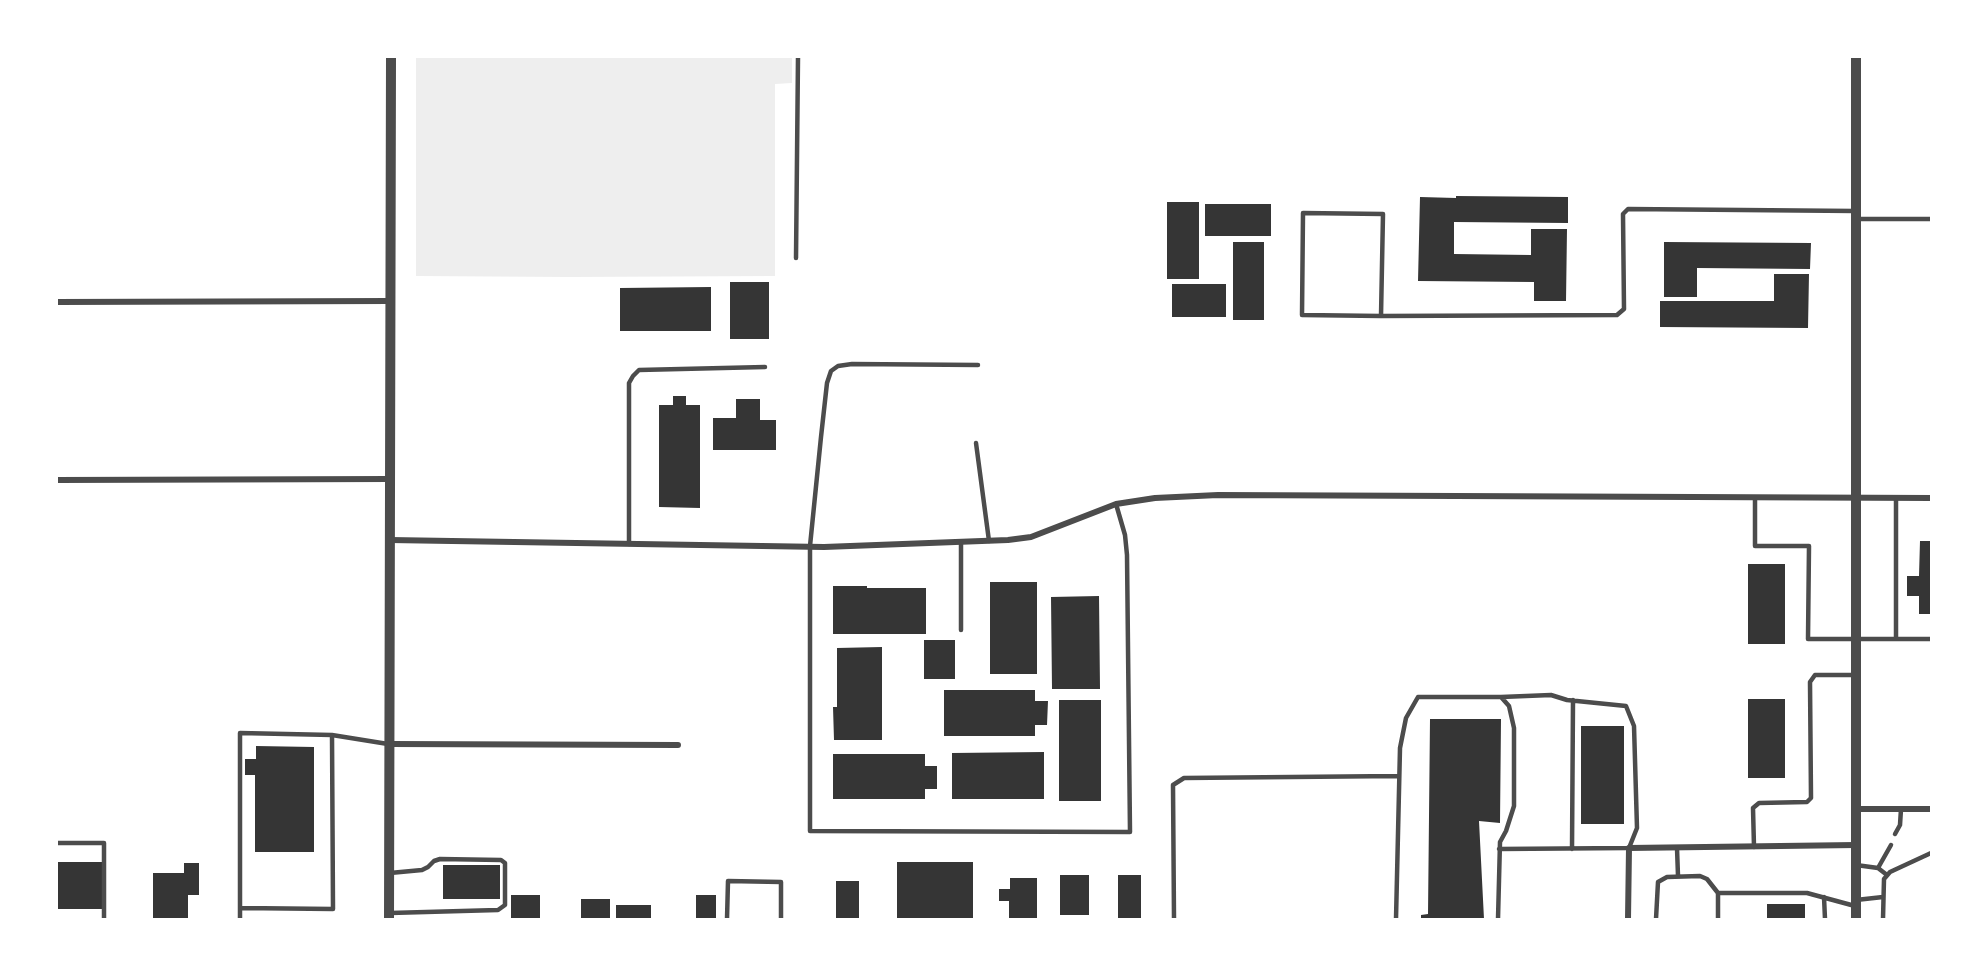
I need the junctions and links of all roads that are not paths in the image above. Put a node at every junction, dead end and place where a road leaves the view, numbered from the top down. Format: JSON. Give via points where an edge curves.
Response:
{"nodes":[{"id":1,"x":391,"y":57,"type":"edge"},
{"id":2,"x":798,"y":57,"type":"edge"},
{"id":3,"x":1856,"y":57,"type":"edge"},
{"id":4,"x":1856,"y":215,"type":"junction"},
{"id":5,"x":1931,"y":219,"type":"edge"},
{"id":6,"x":796,"y":258,"type":"dead end"},
{"id":7,"x":390,"y":301,"type":"junction"},
{"id":8,"x":57,"y":302,"type":"edge"},
{"id":9,"x":1381,"y":316,"type":"junction"},
{"id":10,"x":978,"y":365,"type":"dead end"},
{"id":11,"x":765,"y":367,"type":"dead end"},
{"id":12,"x":976,"y":443,"type":"dead end"},
{"id":13,"x":390,"y":479,"type":"junction"},
{"id":14,"x":57,"y":480,"type":"edge"},
{"id":15,"x":1755,"y":498,"type":"junction"},
{"id":16,"x":1856,"y":498,"type":"junction"},
{"id":17,"x":1896,"y":498,"type":"junction"},
{"id":18,"x":1931,"y":498,"type":"edge"},
{"id":19,"x":1116,"y":504,"type":"junction"},
{"id":20,"x":390,"y":540,"type":"junction"},
{"id":21,"x":989,"y":541,"type":"junction"},
{"id":22,"x":961,"y":542,"type":"junction"},
{"id":23,"x":629,"y":544,"type":"junction"},
{"id":24,"x":810,"y":546,"type":"junction"},
{"id":25,"x":961,"y":630,"type":"dead end"},
{"id":26,"x":1856,"y":639,"type":"junction"},
{"id":27,"x":1896,"y":639,"type":"junction"},
{"id":28,"x":1931,"y":639,"type":"edge"},
{"id":29,"x":1856,"y":675,"type":"junction"},
{"id":30,"x":1501,"y":697,"type":"junction"},
{"id":31,"x":1573,"y":700,"type":"junction"},
{"id":32,"x":332,"y":735,"type":"junction"},
{"id":33,"x":390,"y":744,"type":"junction"},
{"id":34,"x":678,"y":744,"type":"dead end"},
{"id":35,"x":1399,"y":776,"type":"junction"},
{"id":36,"x":1856,"y":809,"type":"junction"},
{"id":37,"x":1901,"y":809,"type":"junction"},
{"id":38,"x":1931,"y":809,"type":"edge"},
{"id":39,"x":1895,"y":834,"type":"dead end"},
{"id":40,"x":57,"y":843,"type":"edge"},
{"id":41,"x":1856,"y":845,"type":"junction"},
{"id":42,"x":1891,"y":845,"type":"dead end"},
{"id":43,"x":1754,"y":847,"type":"junction"},
{"id":44,"x":1629,"y":848,"type":"junction"},
{"id":45,"x":1677,"y":848,"type":"junction"},
{"id":46,"x":1499,"y":849,"type":"junction"},
{"id":47,"x":1572,"y":849,"type":"junction"},
{"id":48,"x":1931,"y":853,"type":"edge"},
{"id":49,"x":1856,"y":865,"type":"junction"},
{"id":50,"x":1878,"y":868,"type":"junction"},
{"id":51,"x":390,"y":873,"type":"junction"},
{"id":52,"x":1887,"y":875,"type":"junction"},
{"id":53,"x":1678,"y":876,"type":"junction"},
{"id":54,"x":1718,"y":892,"type":"junction"},
{"id":55,"x":1824,"y":897,"type":"junction"},
{"id":56,"x":1883,"y":897,"type":"junction"},
{"id":57,"x":1856,"y":903,"type":"junction"},
{"id":58,"x":240,"y":908,"type":"junction"},
{"id":59,"x":487,"y":910,"type":"junction"},
{"id":60,"x":390,"y":916,"type":"edge"},
{"id":61,"x":104,"y":919,"type":"edge"},
{"id":62,"x":240,"y":919,"type":"edge"},
{"id":63,"x":487,"y":919,"type":"edge"},
{"id":64,"x":727,"y":919,"type":"edge"},
{"id":65,"x":781,"y":919,"type":"edge"},
{"id":66,"x":1174,"y":919,"type":"edge"},
{"id":67,"x":1396,"y":919,"type":"edge"},
{"id":68,"x":1498,"y":919,"type":"edge"},
{"id":69,"x":1628,"y":919,"type":"edge"},
{"id":70,"x":1656,"y":919,"type":"edge"},
{"id":71,"x":1718,"y":919,"type":"edge"},
{"id":72,"x":1825,"y":919,"type":"edge"},
{"id":73,"x":1856,"y":919,"type":"edge"},
{"id":74,"x":1882,"y":919,"type":"edge"}],
"edges":[{"from":1,"to":7,"type":"street"},
{"from":2,"to":6,"type":"lane"},
{"from":3,"to":4,"type":"street"},
{"from":4,"to":5,"type":"lane"},
{"from":4,"to":9,"type":"lane","via":[[1628,209],[1623,214],[1624,309],[1617,315]]},
{"from":4,"to":16,"type":"street"},
{"from":7,"to":8,"type":"street"},
{"from":7,"to":13,"type":"street"},
{"from":9,"to":9,"type":"lane","via":[[1302,315],[1303,213],[1383,214]]},
{"from":10,"to":24,"type":"lane","via":[[852,364],[831,371]]},
{"from":11,"to":23,"type":"lane","via":[[639,370],[633,376],[629,383]]},
{"from":12,"to":21,"type":"lane"},
{"from":13,"to":14,"type":"street"},
{"from":13,"to":20,"type":"street"},
{"from":15,"to":16,"type":"street"},
{"from":15,"to":19,"type":"street","via":[[1218,495]]},
{"from":15,"to":26,"type":"lane","via":[[1755,546],[1809,546],[1808,639]]},
{"from":16,"to":17,"type":"street"},
{"from":16,"to":26,"type":"street"},
{"from":17,"to":18,"type":"street"},
{"from":17,"to":27,"type":"lane"},
{"from":19,"to":21,"type":"street","via":[[1031,537]]},
{"from":19,"to":24,"type":"lane","via":[[1127,555],[1130,832],[810,831]]},
{"from":20,"to":23,"type":"street"},
{"from":20,"to":33,"type":"street"},
{"from":21,"to":22,"type":"street"},
{"from":22,"to":24,"type":"street"},
{"from":22,"to":25,"type":"lane"},
{"from":23,"to":24,"type":"street"},
{"from":26,"to":27,"type":"lane"},
{"from":26,"to":29,"type":"street"},
{"from":27,"to":28,"type":"lane"},
{"from":29,"to":36,"type":"street"},
{"from":29,"to":43,"type":"lane","via":[[1815,675],[1810,682],[1811,798],[1807,802],[1759,802],[1753,808]]},
{"from":30,"to":31,"type":"lane","via":[[1551,695]]},
{"from":30,"to":35,"type":"lane","via":[[1418,697],[1406,718]]},
{"from":30,"to":46,"type":"lane","via":[[1509,706],[1514,728],[1514,806]]},
{"from":31,"to":44,"type":"lane","via":[[1626,706],[1634,726],[1637,828]]},
{"from":31,"to":47,"type":"lane"},
{"from":32,"to":33,"type":"lane"},
{"from":32,"to":58,"type":"lane","via":[[333,909]]},
{"from":32,"to":58,"type":"lane","via":[[240,733]]},
{"from":33,"to":34,"type":"street"},
{"from":33,"to":51,"type":"street"},
{"from":35,"to":66,"type":"lane","via":[[1184,778],[1173,785]]},
{"from":35,"to":67,"type":"lane"},
{"from":36,"to":37,"type":"street"},
{"from":36,"to":41,"type":"street"},
{"from":37,"to":38,"type":"street"},
{"from":37,"to":39,"type":"lane"},
{"from":40,"to":61,"type":"lane","via":[[104,843]]},
{"from":41,"to":43,"type":"street"},
{"from":41,"to":49,"type":"street"},
{"from":42,"to":50,"type":"lane"},
{"from":43,"to":45,"type":"street"},
{"from":44,"to":45,"type":"street"},
{"from":44,"to":47,"type":"lane"},
{"from":44,"to":69,"type":"street"},
{"from":45,"to":53,"type":"lane"},
{"from":46,"to":47,"type":"lane"},
{"from":46,"to":68,"type":"lane"},
{"from":48,"to":52,"type":"lane"},
{"from":49,"to":50,"type":"lane"},
{"from":49,"to":57,"type":"street"},
{"from":50,"to":52,"type":"lane"},
{"from":51,"to":59,"type":"lane","via":[[422,870],[440,859],[501,860],[505,863],[505,905]]},
{"from":51,"to":60,"type":"street"},
{"from":52,"to":56,"type":"lane"},
{"from":53,"to":54,"type":"lane","via":[[1700,876]]},
{"from":53,"to":70,"type":"lane","via":[[1658,882]]},
{"from":54,"to":55,"type":"lane","via":[[1807,892]]},
{"from":54,"to":71,"type":"lane"},
{"from":55,"to":57,"type":"lane"},
{"from":55,"to":72,"type":"lane"},
{"from":56,"to":57,"type":"lane"},
{"from":56,"to":74,"type":"lane"},
{"from":57,"to":73,"type":"street"},
{"from":58,"to":62,"type":"lane"},
{"from":59,"to":60,"type":"lane"},
{"from":59,"to":63,"type":"lane"},
{"from":64,"to":65,"type":"lane","via":[[728,881],[781,882]]}]}
